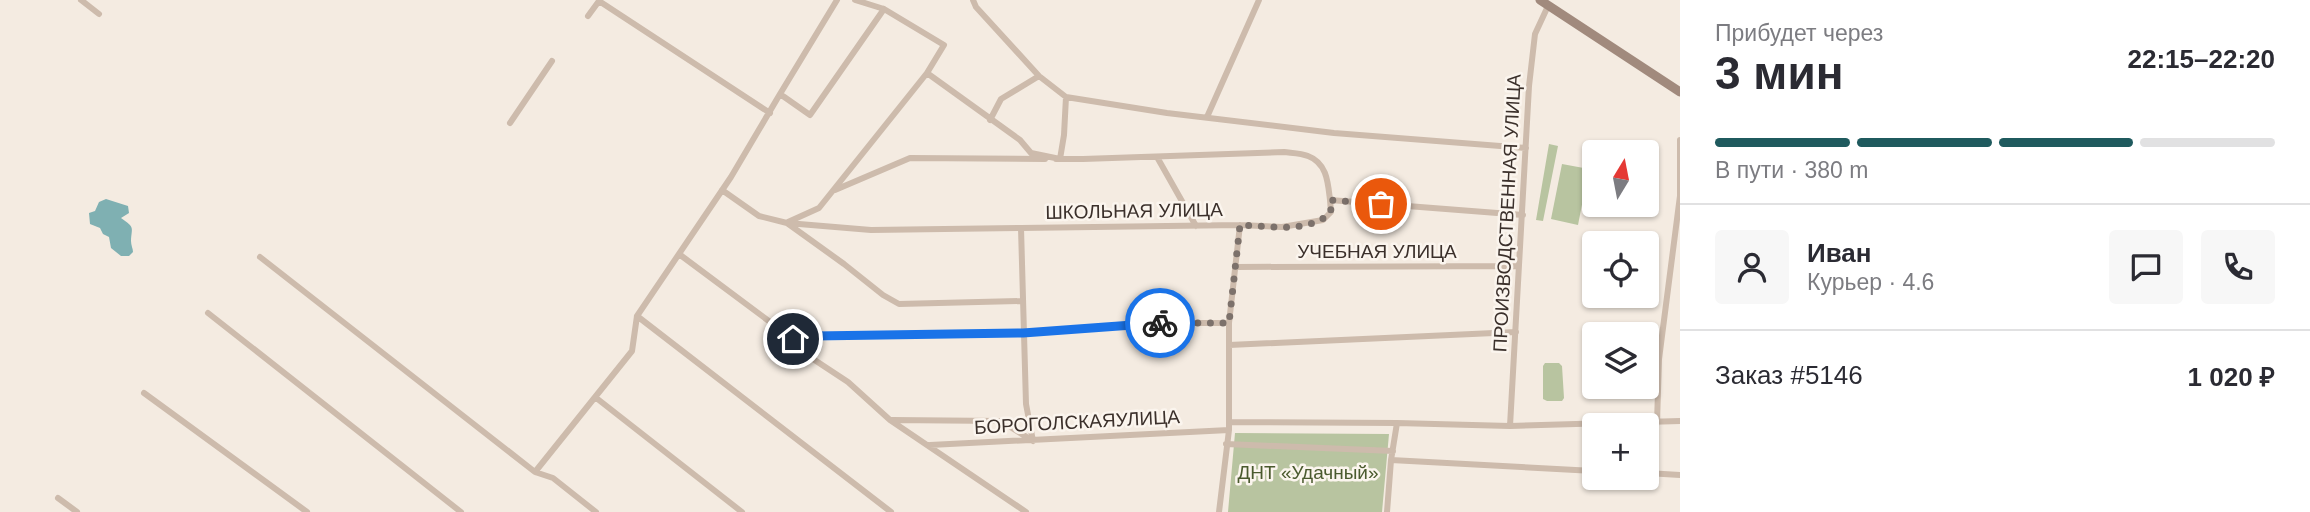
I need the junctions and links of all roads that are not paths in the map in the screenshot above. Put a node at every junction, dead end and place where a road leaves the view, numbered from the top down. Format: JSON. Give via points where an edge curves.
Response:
{"nodes":[{"id":1,"x":81,"y":0,"type":"edge"},
{"id":2,"x":837,"y":0,"type":"edge"},
{"id":3,"x":855,"y":0,"type":"edge"},
{"id":4,"x":973,"y":0,"type":"edge"},
{"id":5,"x":1259,"y":0,"type":"edge"},
{"id":6,"x":1544,"y":3,"type":"edge"},
{"id":7,"x":884,"y":9,"type":"junction"},
{"id":8,"x":99,"y":13,"type":"dead end"},
{"id":9,"x":588,"y":16,"type":"dead end"},
{"id":10,"x":552,"y":61,"type":"dead end"},
{"id":11,"x":927,"y":73,"type":"junction"},
{"id":12,"x":1039,"y":76,"type":"junction"},
{"id":13,"x":1680,"y":92,"type":"edge"},
{"id":14,"x":780,"y":94,"type":"junction"},
{"id":15,"x":1066,"y":97,"type":"junction"},
{"id":16,"x":770,"y":113,"type":"junction"},
{"id":17,"x":1207,"y":117,"type":"junction"},
{"id":18,"x":990,"y":120,"type":"junction"},
{"id":19,"x":510,"y":123,"type":"dead end"},
{"id":20,"x":1680,"y":140,"type":"edge"},
{"id":21,"x":1525,"y":148,"type":"junction"},
{"id":22,"x":1157,"y":157,"type":"junction"},
{"id":23,"x":1060,"y":159,"type":"junction"},
{"id":24,"x":722,"y":190,"type":"junction"},
{"id":25,"x":833,"y":191,"type":"junction"},
{"id":26,"x":1330,"y":200,"type":"junction"},
{"id":27,"x":1523,"y":215,"type":"junction"},
{"id":28,"x":787,"y":223,"type":"junction"},
{"id":29,"x":1240,"y":225,"type":"junction"},
{"id":30,"x":1196,"y":226,"type":"junction"},
{"id":31,"x":1021,"y":228,"type":"junction"},
{"id":32,"x":679,"y":254,"type":"junction"},
{"id":33,"x":260,"y":257,"type":"dead end"},
{"id":34,"x":1519,"y":266,"type":"junction"},
{"id":35,"x":1236,"y":267,"type":"junction"},
{"id":36,"x":1023,"y":301,"type":"junction"},
{"id":37,"x":208,"y":313,"type":"dead end"},
{"id":38,"x":637,"y":316,"type":"junction"},
{"id":39,"x":1229,"y":323,"type":"junction"},
{"id":40,"x":1516,"y":332,"type":"junction"},
{"id":41,"x":1023,"y":333,"type":"junction"},
{"id":42,"x":793,"y":339,"type":"junction"},
{"id":43,"x":1229,"y":345,"type":"junction"},
{"id":44,"x":144,"y":393,"type":"dead end"},
{"id":45,"x":595,"y":397,"type":"junction"},
{"id":46,"x":1657,"y":413,"type":"edge"},
{"id":47,"x":890,"y":420,"type":"junction"},
{"id":48,"x":1680,"y":421,"type":"edge"},
{"id":49,"x":1228,"y":422,"type":"junction"},
{"id":50,"x":1397,"y":423,"type":"junction"},
{"id":51,"x":1659,"y":423,"type":"edge"},
{"id":52,"x":1582,"y":425,"type":"edge"},
{"id":53,"x":1510,"y":426,"type":"junction"},
{"id":54,"x":1228,"y":430,"type":"junction"},
{"id":55,"x":1033,"y":441,"type":"junction"},
{"id":56,"x":1226,"y":444,"type":"junction"},
{"id":57,"x":928,"y":445,"type":"junction"},
{"id":58,"x":1393,"y":451,"type":"junction"},
{"id":59,"x":1391,"y":460,"type":"junction"},
{"id":60,"x":1582,"y":470,"type":"edge"},
{"id":61,"x":535,"y":472,"type":"junction"},
{"id":62,"x":1659,"y":474,"type":"edge"},
{"id":63,"x":1680,"y":475,"type":"edge"},
{"id":64,"x":58,"y":498,"type":"dead end"},
{"id":65,"x":77,"y":512,"type":"edge"},
{"id":66,"x":307,"y":512,"type":"edge"},
{"id":67,"x":461,"y":512,"type":"edge"},
{"id":68,"x":596,"y":512,"type":"edge"},
{"id":69,"x":743,"y":512,"type":"edge"},
{"id":70,"x":891,"y":512,"type":"edge"},
{"id":71,"x":1027,"y":512,"type":"edge"},
{"id":72,"x":1219,"y":512,"type":"edge"},
{"id":73,"x":1387,"y":512,"type":"edge"}],
"edges":[{"from":1,"to":8,"type":"street"},
{"from":2,"to":14,"type":"street"},
{"from":3,"to":7,"type":"street"},
{"from":4,"to":12,"type":"street"},
{"from":5,"to":17,"type":"street"},
{"from":6,"to":13,"type":"main road"},
{"from":6,"to":21,"type":"street","name":"ПРОИЗВОДСТВЕННАЯ УЛИЦА","via":[[1535,34]]},
{"from":7,"to":11,"type":"street","via":[[944,45]]},
{"from":7,"to":14,"type":"street","via":[[810,115]]},
{"from":9,"to":16,"type":"street","via":[[599,1]]},
{"from":10,"to":19,"type":"street"},
{"from":11,"to":18,"type":"street"},
{"from":11,"to":25,"type":"street"},
{"from":12,"to":15,"type":"street"},
{"from":12,"to":18,"type":"street","via":[[1000,99]]},
{"from":14,"to":16,"type":"street"},
{"from":15,"to":17,"type":"street"},
{"from":15,"to":23,"type":"street"},
{"from":16,"to":24,"type":"street"},
{"from":17,"to":21,"type":"street","via":[[1334,133]]},
{"from":18,"to":23,"type":"street","via":[[1031,153]]},
{"from":20,"to":46,"type":"street","via":[[1680,196],[1659,359]]},
{"from":21,"to":27,"type":"street","name":"ПРОИЗВОДСТВЕННАЯ УЛИЦА"},
{"from":22,"to":23,"type":"street"},
{"from":22,"to":26,"type":"street","via":[[1284,152],[1309,156],[1328,174]]},
{"from":22,"to":30,"type":"street"},
{"from":23,"to":25,"type":"street","via":[[910,158]]},
{"from":24,"to":28,"type":"street","via":[[759,216]]},
{"from":24,"to":32,"type":"street"},
{"from":25,"to":28,"type":"street","via":[[819,208]]},
{"from":26,"to":27,"type":"street"},
{"from":26,"to":29,"type":"street","name":"ШКОЛЬНАЯ УЛИЦА","via":[[1331,212],[1323,220],[1282,227]]},
{"from":27,"to":34,"type":"street","name":"ПРОИЗВОДСТВЕННАЯ УЛИЦА"},
{"from":28,"to":31,"type":"street","name":"ШКОЛЬНАЯ УЛИЦА","via":[[871,230]]},
{"from":28,"to":36,"type":"street","via":[[899,304]]},
{"from":29,"to":30,"type":"street","name":"ШКОЛЬНАЯ УЛИЦА"},
{"from":29,"to":35,"type":"street"},
{"from":30,"to":31,"type":"street","name":"ШКОЛЬНАЯ УЛИЦА"},
{"from":31,"to":36,"type":"street"},
{"from":32,"to":38,"type":"street"},
{"from":32,"to":42,"type":"street"},
{"from":33,"to":61,"type":"street"},
{"from":34,"to":35,"type":"street","name":"УЧЕБНАЯ УЛИЦА"},
{"from":34,"to":40,"type":"street","name":"ПРОИЗВОДСТВЕННАЯ УЛИЦА"},
{"from":35,"to":39,"type":"street"},
{"from":36,"to":41,"type":"street"},
{"from":37,"to":67,"type":"street"},
{"from":38,"to":45,"type":"street","via":[[632,351]]},
{"from":38,"to":70,"type":"street"},
{"from":39,"to":41,"type":"street"},
{"from":39,"to":43,"type":"street"},
{"from":40,"to":43,"type":"street"},
{"from":40,"to":53,"type":"street","name":"ПРОИЗВОДСТВЕННАЯ УЛИЦА"},
{"from":41,"to":42,"type":"street"},
{"from":41,"to":55,"type":"street","via":[[1026,404]]},
{"from":42,"to":47,"type":"street"},
{"from":43,"to":49,"type":"street"},
{"from":44,"to":66,"type":"street"},
{"from":45,"to":61,"type":"street"},
{"from":45,"to":69,"type":"street"},
{"from":47,"to":55,"type":"street","via":[[1001,421]]},
{"from":47,"to":57,"type":"street"},
{"from":48,"to":51,"type":"street"},
{"from":49,"to":50,"type":"street"},
{"from":49,"to":54,"type":"street"},
{"from":50,"to":53,"type":"street"},
{"from":50,"to":58,"type":"street"},
{"from":52,"to":53,"type":"street"},
{"from":54,"to":55,"type":"street","name":"БОРОГОЛСКАЯУЛИЦА"},
{"from":54,"to":56,"type":"street"},
{"from":55,"to":57,"type":"street","name":"БОРОГОЛСКАЯУЛИЦА"},
{"from":56,"to":58,"type":"street"},
{"from":56,"to":72,"type":"street"},
{"from":57,"to":71,"type":"street"},
{"from":58,"to":59,"type":"street"},
{"from":59,"to":60,"type":"street"},
{"from":59,"to":73,"type":"street"},
{"from":61,"to":68,"type":"street","via":[[553,478]]},
{"from":62,"to":63,"type":"street"},
{"from":64,"to":65,"type":"street"}]}
